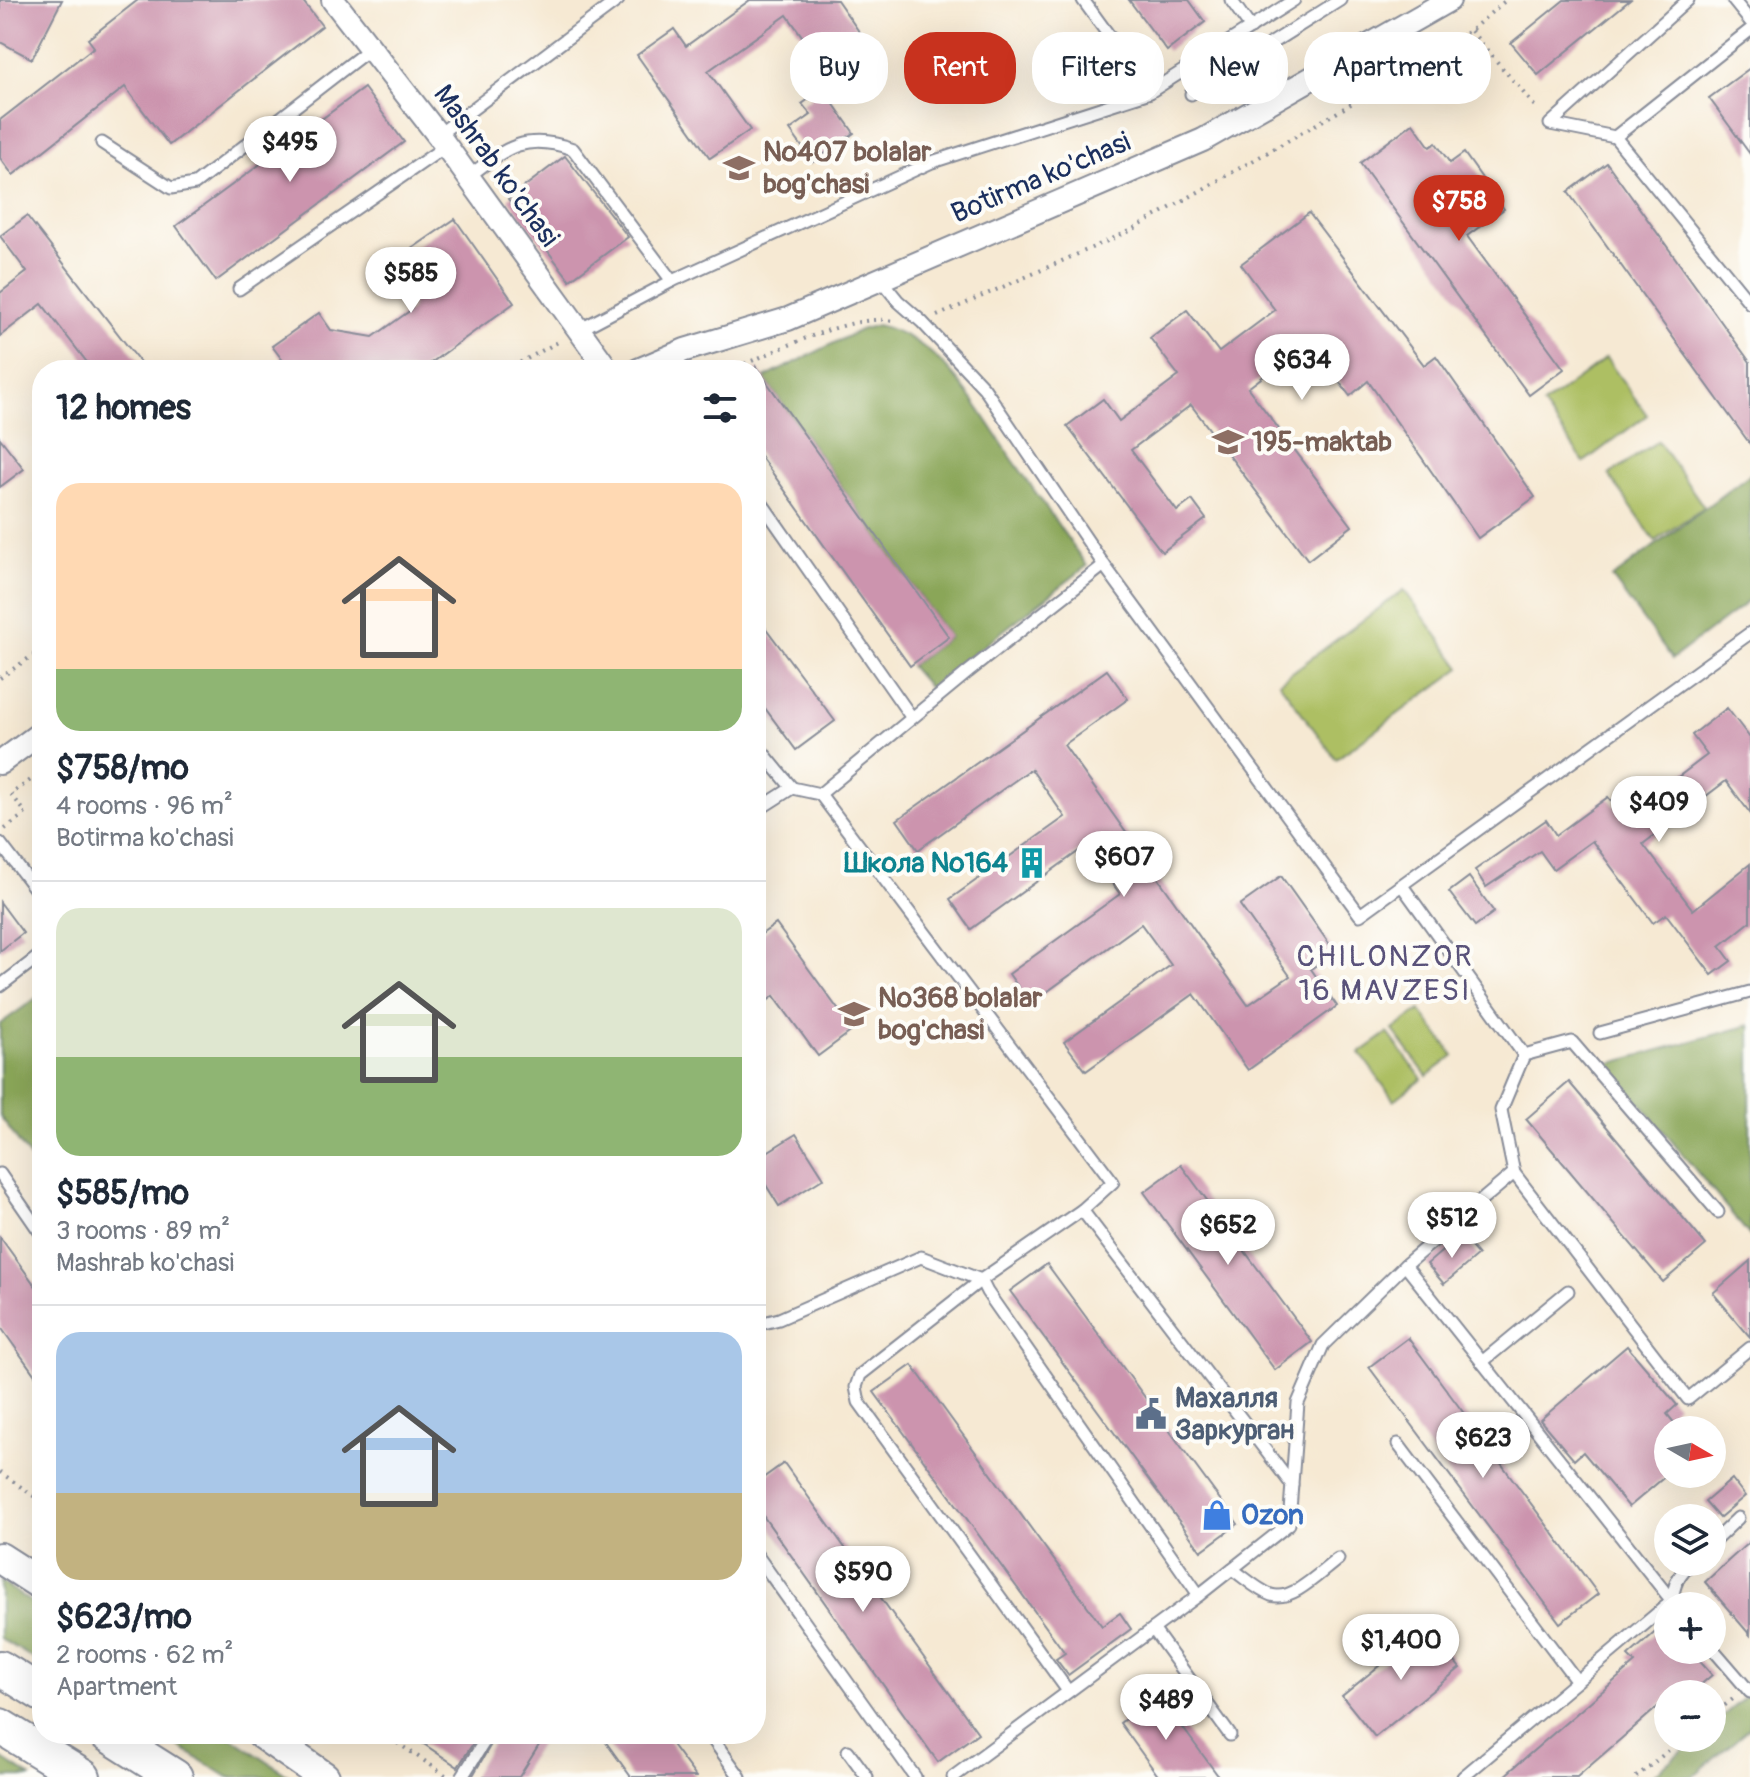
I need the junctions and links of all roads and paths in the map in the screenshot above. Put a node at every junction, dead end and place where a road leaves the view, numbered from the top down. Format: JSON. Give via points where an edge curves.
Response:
{"nodes":[{"id":1,"x":333,"y":0,"type":"edge"},
{"id":2,"x":618,"y":0,"type":"edge"},
{"id":3,"x":1083,"y":0,"type":"edge"},
{"id":4,"x":1231,"y":0,"type":"edge"},
{"id":5,"x":1294,"y":0,"type":"edge"},
{"id":6,"x":1340,"y":0,"type":"edge"},
{"id":7,"x":1449,"y":0,"type":"edge"},
{"id":8,"x":1506,"y":0,"type":"edge"},
{"id":9,"x":1688,"y":0,"type":"edge"},
{"id":10,"x":1733,"y":0,"type":"edge"},
{"id":11,"x":1750,"y":21,"type":"edge"},
{"id":12,"x":1251,"y":28,"type":"junction"},
{"id":13,"x":1471,"y":30,"type":"junction"},
{"id":14,"x":1750,"y":30,"type":"edge"},
{"id":15,"x":1106,"y":32,"type":"edge"},
{"id":16,"x":1288,"y":33,"type":"edge"},
{"id":17,"x":371,"y":48,"type":"junction"},
{"id":18,"x":1164,"y":83,"type":"edge"},
{"id":19,"x":1113,"y":104,"type":"edge"},
{"id":20,"x":1550,"y":124,"type":"junction"},
{"id":21,"x":1615,"y":137,"type":"junction"},
{"id":22,"x":442,"y":140,"type":"junction"},
{"id":23,"x":102,"y":143,"type":"dead end"},
{"id":24,"x":468,"y":177,"type":"junction"},
{"id":25,"x":881,"y":280,"type":"junction"},
{"id":26,"x":672,"y":281,"type":"junction"},
{"id":27,"x":239,"y":289,"type":"dead end"},
{"id":28,"x":1750,"y":303,"type":"edge"},
{"id":29,"x":922,"y":322,"type":"junction"},
{"id":30,"x":579,"y":330,"type":"junction"},
{"id":31,"x":524,"y":360,"type":"edge"},
{"id":32,"x":601,"y":360,"type":"edge"},
{"id":33,"x":676,"y":360,"type":"edge"},
{"id":34,"x":755,"y":360,"type":"edge"},
{"id":35,"x":766,"y":509,"type":"edge"},
{"id":36,"x":1104,"y":565,"type":"junction"},
{"id":37,"x":1750,"y":633,"type":"edge"},
{"id":38,"x":32,"y":656,"type":"edge"},
{"id":39,"x":0,"y":678,"type":"edge"},
{"id":40,"x":912,"y":718,"type":"junction"},
{"id":41,"x":32,"y":739,"type":"edge"},
{"id":42,"x":766,"y":756,"type":"edge"},
{"id":43,"x":0,"y":763,"type":"edge"},
{"id":44,"x":32,"y":779,"type":"edge"},
{"id":45,"x":792,"y":788,"type":"junction"},
{"id":46,"x":820,"y":794,"type":"junction"},
{"id":47,"x":766,"y":805,"type":"edge"},
{"id":48,"x":0,"y":832,"type":"edge"},
{"id":49,"x":0,"y":843,"type":"edge"},
{"id":50,"x":32,"y":885,"type":"edge"},
{"id":51,"x":1403,"y":887,"type":"junction"},
{"id":52,"x":32,"y":962,"type":"edge"},
{"id":53,"x":0,"y":986,"type":"edge"},
{"id":54,"x":1750,"y":992,"type":"edge"},
{"id":55,"x":1600,"y":1033,"type":"dead end"},
{"id":56,"x":1524,"y":1055,"type":"junction"},
{"id":57,"x":1514,"y":1173,"type":"junction"},
{"id":58,"x":0,"y":1174,"type":"edge"},
{"id":59,"x":1082,"y":1210,"type":"junction"},
{"id":60,"x":1718,"y":1212,"type":"dead end"},
{"id":61,"x":32,"y":1220,"type":"edge"},
{"id":62,"x":1405,"y":1265,"type":"junction"},
{"id":63,"x":981,"y":1280,"type":"junction"},
{"id":64,"x":1568,"y":1291,"type":"dead end"},
{"id":65,"x":766,"y":1322,"type":"edge"},
{"id":66,"x":1750,"y":1348,"type":"edge"},
{"id":67,"x":1482,"y":1362,"type":"junction"},
{"id":68,"x":1398,"y":1444,"type":"dead end"},
{"id":69,"x":0,"y":1472,"type":"edge"},
{"id":70,"x":1292,"y":1485,"type":"junction"},
{"id":71,"x":32,"y":1495,"type":"edge"},
{"id":72,"x":1738,"y":1518,"type":"dead end"},
{"id":73,"x":1726,"y":1530,"type":"edge"},
{"id":74,"x":0,"y":1558,"type":"edge"},
{"id":75,"x":1338,"y":1559,"type":"dead end"},
{"id":76,"x":766,"y":1568,"type":"edge"},
{"id":77,"x":1232,"y":1569,"type":"junction"},
{"id":78,"x":32,"y":1579,"type":"edge"},
{"id":79,"x":1665,"y":1592,"type":"edge"},
{"id":80,"x":1199,"y":1595,"type":"junction"},
{"id":81,"x":1654,"y":1619,"type":"edge"},
{"id":82,"x":1153,"y":1629,"type":"junction"},
{"id":83,"x":1726,"y":1664,"type":"edge"},
{"id":84,"x":0,"y":1668,"type":"edge"},
{"id":85,"x":1577,"y":1681,"type":"junction"},
{"id":86,"x":32,"y":1688,"type":"edge"},
{"id":87,"x":1068,"y":1691,"type":"junction"},
{"id":88,"x":1750,"y":1692,"type":"edge"},
{"id":89,"x":0,"y":1726,"type":"edge"},
{"id":90,"x":1230,"y":1735,"type":"dead end"},
{"id":91,"x":123,"y":1744,"type":"edge"},
{"id":92,"x":276,"y":1744,"type":"edge"},
{"id":93,"x":399,"y":1744,"type":"edge"},
{"id":94,"x":483,"y":1744,"type":"edge"},
{"id":95,"x":716,"y":1744,"type":"edge"},
{"id":96,"x":848,"y":1751,"type":"dead end"},
{"id":97,"x":1667,"y":1752,"type":"edge"},
{"id":98,"x":83,"y":1777,"type":"edge"},
{"id":99,"x":175,"y":1777,"type":"edge"},
{"id":100,"x":324,"y":1777,"type":"edge"},
{"id":101,"x":449,"y":1777,"type":"edge"},
{"id":102,"x":462,"y":1777,"type":"edge"},
{"id":103,"x":740,"y":1777,"type":"edge"},
{"id":104,"x":867,"y":1777,"type":"edge"},
{"id":105,"x":915,"y":1777,"type":"edge"},
{"id":106,"x":953,"y":1777,"type":"edge"},
{"id":107,"x":1463,"y":1777,"type":"edge"},
{"id":108,"x":1636,"y":1777,"type":"edge"}],
"edges":[{"from":1,"to":17,"type":"street","name":"Mashrab ko'chasi"},
{"from":2,"to":22,"type":"lane"},
{"from":3,"to":15,"type":"lane"},
{"from":4,"to":12,"type":"lane"},
{"from":5,"to":12,"type":"lane"},
{"from":6,"to":16,"type":"lane"},
{"from":7,"to":25,"type":"street","name":"Botirma ko'chasi","via":[[1203,140]]},
{"from":8,"to":13,"type":"path"},
{"from":9,"to":20,"type":"lane"},
{"from":10,"to":11,"type":"lane"},
{"from":12,"to":18,"type":"lane"},
{"from":13,"to":20,"type":"path"},
{"from":13,"to":29,"type":"path","via":[[1130,231]]},
{"from":14,"to":21,"type":"lane"},
{"from":17,"to":22,"type":"street","name":"Mashrab ko'chasi"},
{"from":17,"to":23,"type":"lane","via":[[195,184],[171,188]]},
{"from":19,"to":26,"type":"lane","via":[[932,162]]},
{"from":20,"to":21,"type":"lane"},
{"from":21,"to":28,"type":"lane"},
{"from":22,"to":24,"type":"street","name":"Mashrab ko'chasi"},
{"from":22,"to":27,"type":"lane"},
{"from":24,"to":26,"type":"lane","via":[[500,153],[529,141],[552,141],[573,149]]},
{"from":24,"to":30,"type":"street","name":"Mashrab ko'chasi"},
{"from":25,"to":29,"type":"lane"},
{"from":25,"to":33,"type":"street","name":"Botirma ko'chasi"},
{"from":26,"to":30,"type":"lane"},
{"from":29,"to":34,"type":"path","via":[[912,329],[877,317],[854,321]]},
{"from":29,"to":36,"type":"lane","via":[[984,388]]},
{"from":30,"to":31,"type":"path"},
{"from":30,"to":32,"type":"street","name":"Mashrab ko'chasi"},
{"from":35,"to":40,"type":"lane"},
{"from":36,"to":40,"type":"lane"},
{"from":36,"to":51,"type":"lane","via":[[1360,915]]},
{"from":37,"to":51,"type":"lane"},
{"from":38,"to":39,"type":"path"},
{"from":40,"to":46,"type":"lane"},
{"from":41,"to":43,"type":"street"},
{"from":42,"to":45,"type":"lane"},
{"from":44,"to":48,"type":"path","via":[[11,794],[26,813]]},
{"from":45,"to":46,"type":"lane"},
{"from":45,"to":47,"type":"lane"},
{"from":46,"to":59,"type":"lane","via":[[1113,1182]]},
{"from":49,"to":50,"type":"lane"},
{"from":51,"to":56,"type":"lane"},
{"from":52,"to":53,"type":"lane"},
{"from":54,"to":55,"type":"lane"},
{"from":56,"to":57,"type":"lane","via":[[1501,1110]]},
{"from":56,"to":60,"type":"lane","via":[[1572,1042]]},
{"from":57,"to":62,"type":"lane"},
{"from":57,"to":66,"type":"lane","via":[[1688,1399]]},
{"from":58,"to":61,"type":"lane"},
{"from":59,"to":63,"type":"lane"},
{"from":59,"to":70,"type":"lane"},
{"from":62,"to":67,"type":"lane"},
{"from":62,"to":70,"type":"lane","via":[[1323,1345],[1298,1403]]},
{"from":63,"to":65,"type":"lane","via":[[921,1257]]},
{"from":63,"to":80,"type":"lane"},
{"from":63,"to":87,"type":"lane","via":[[860,1375],[859,1402]]},
{"from":64,"to":67,"type":"lane"},
{"from":67,"to":79,"type":"lane"},
{"from":68,"to":85,"type":"lane"},
{"from":69,"to":71,"type":"path"},
{"from":70,"to":77,"type":"lane","via":[[1289,1524]]},
{"from":72,"to":73,"type":"lane"},
{"from":74,"to":78,"type":"street"},
{"from":75,"to":77,"type":"lane","via":[[1280,1597]]},
{"from":76,"to":105,"type":"lane"},
{"from":77,"to":80,"type":"lane"},
{"from":80,"to":82,"type":"lane"},
{"from":81,"to":85,"type":"lane"},
{"from":82,"to":87,"type":"lane"},
{"from":82,"to":90,"type":"lane"},
{"from":83,"to":88,"type":"lane"},
{"from":84,"to":86,"type":"main road"},
{"from":85,"to":107,"type":"lane"},
{"from":87,"to":106,"type":"lane"},
{"from":89,"to":98,"type":"main road"},
{"from":91,"to":99,"type":"main road"},
{"from":92,"to":100,"type":"street"},
{"from":93,"to":101,"type":"path"},
{"from":94,"to":102,"type":"lane"},
{"from":95,"to":103,"type":"lane"},
{"from":96,"to":104,"type":"lane"},
{"from":97,"to":108,"type":"path"}]}
